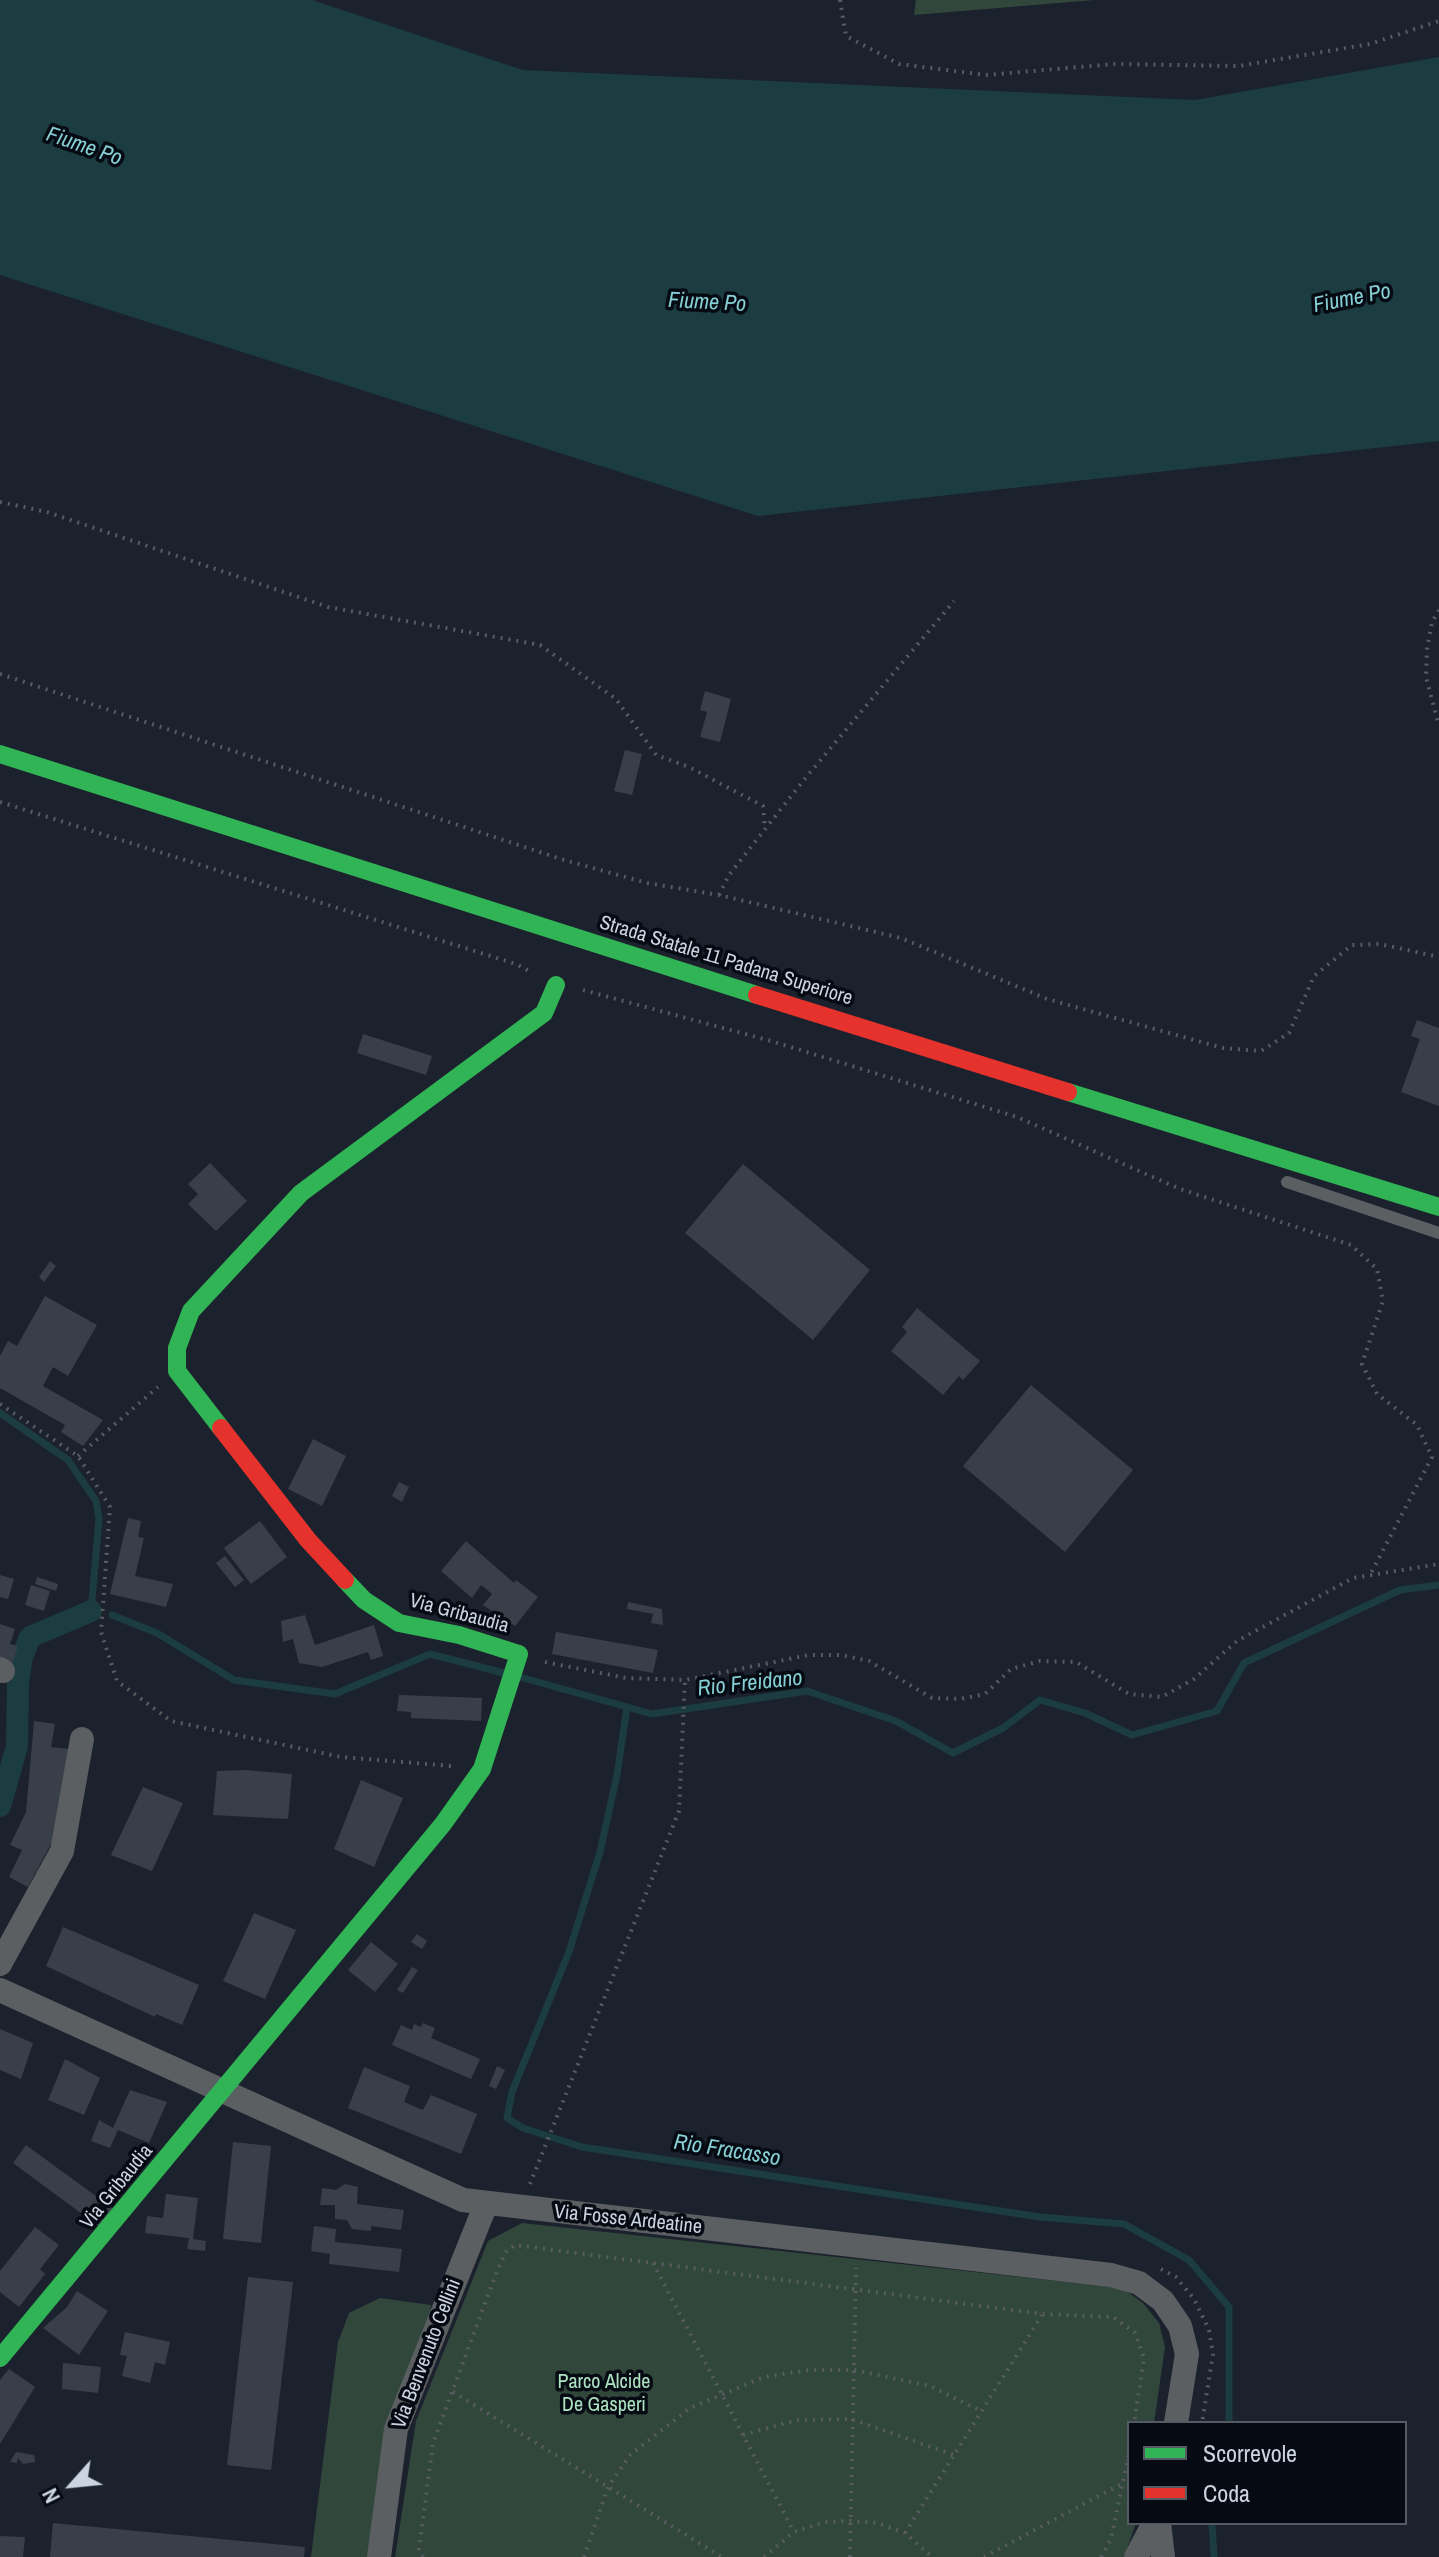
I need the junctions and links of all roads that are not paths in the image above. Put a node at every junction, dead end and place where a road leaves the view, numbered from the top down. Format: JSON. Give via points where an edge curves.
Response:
{"nodes":[{"id":1,"x":0,"y":754,"type":"edge"},
{"id":2,"x":556,"y":985,"type":"road end"},
{"id":3,"x":1269,"y":1176,"type":"dead end"},
{"id":4,"x":1439,"y":1207,"type":"edge"},
{"id":5,"x":1439,"y":1233,"type":"edge"},
{"id":6,"x":82,"y":1739,"type":"dead end"},
{"id":7,"x":0,"y":1964,"type":"edge"},
{"id":8,"x":0,"y":1990,"type":"edge"},
{"id":9,"x":225,"y":2090,"type":"junction"},
{"id":10,"x":486,"y":2204,"type":"junction"},
{"id":11,"x":0,"y":2358,"type":"edge"},
{"id":12,"x":1176,"y":2421,"type":"edge"},
{"id":13,"x":1156,"y":2525,"type":"edge"},
{"id":14,"x":1157,"y":2525,"type":"edge"},
{"id":15,"x":379,"y":2557,"type":"edge"},
{"id":16,"x":1136,"y":2557,"type":"edge"},
{"id":17,"x":1163,"y":2557,"type":"edge"}],
"edges":[{"from":1,"to":4,"type":"main road","name":"Strada Statale 11 Padana Superiore","via":[[1260,1157]]},
{"from":2,"to":9,"type":"main road","name":"Via Gribaudia","via":[[544,1013],[301,1193],[191,1311],[177,1348],[177,1371],[308,1540],[364,1600],[399,1623],[459,1635],[517,1660],[482,1769]]},
{"from":3,"to":5,"type":"lane"},
{"from":6,"to":7,"type":"street","via":[[62,1851]]},
{"from":8,"to":9,"type":"street","name":"Via Fosse Ardeatine"},
{"from":9,"to":10,"type":"street","name":"Via Fosse Ardeatine","via":[[422,2183]]},
{"from":9,"to":11,"type":"main road","name":"Via Gribaudia"},
{"from":10,"to":12,"type":"street","name":"Via Fosse Ardeatine","via":[[1111,2275],[1139,2283],[1163,2301],[1180,2326],[1187,2354]]},
{"from":10,"to":15,"type":"street","name":"Via Benvenuto Cellini","via":[[396,2429]]},
{"from":13,"to":16,"type":"street"},
{"from":14,"to":17,"type":"street"}]}
